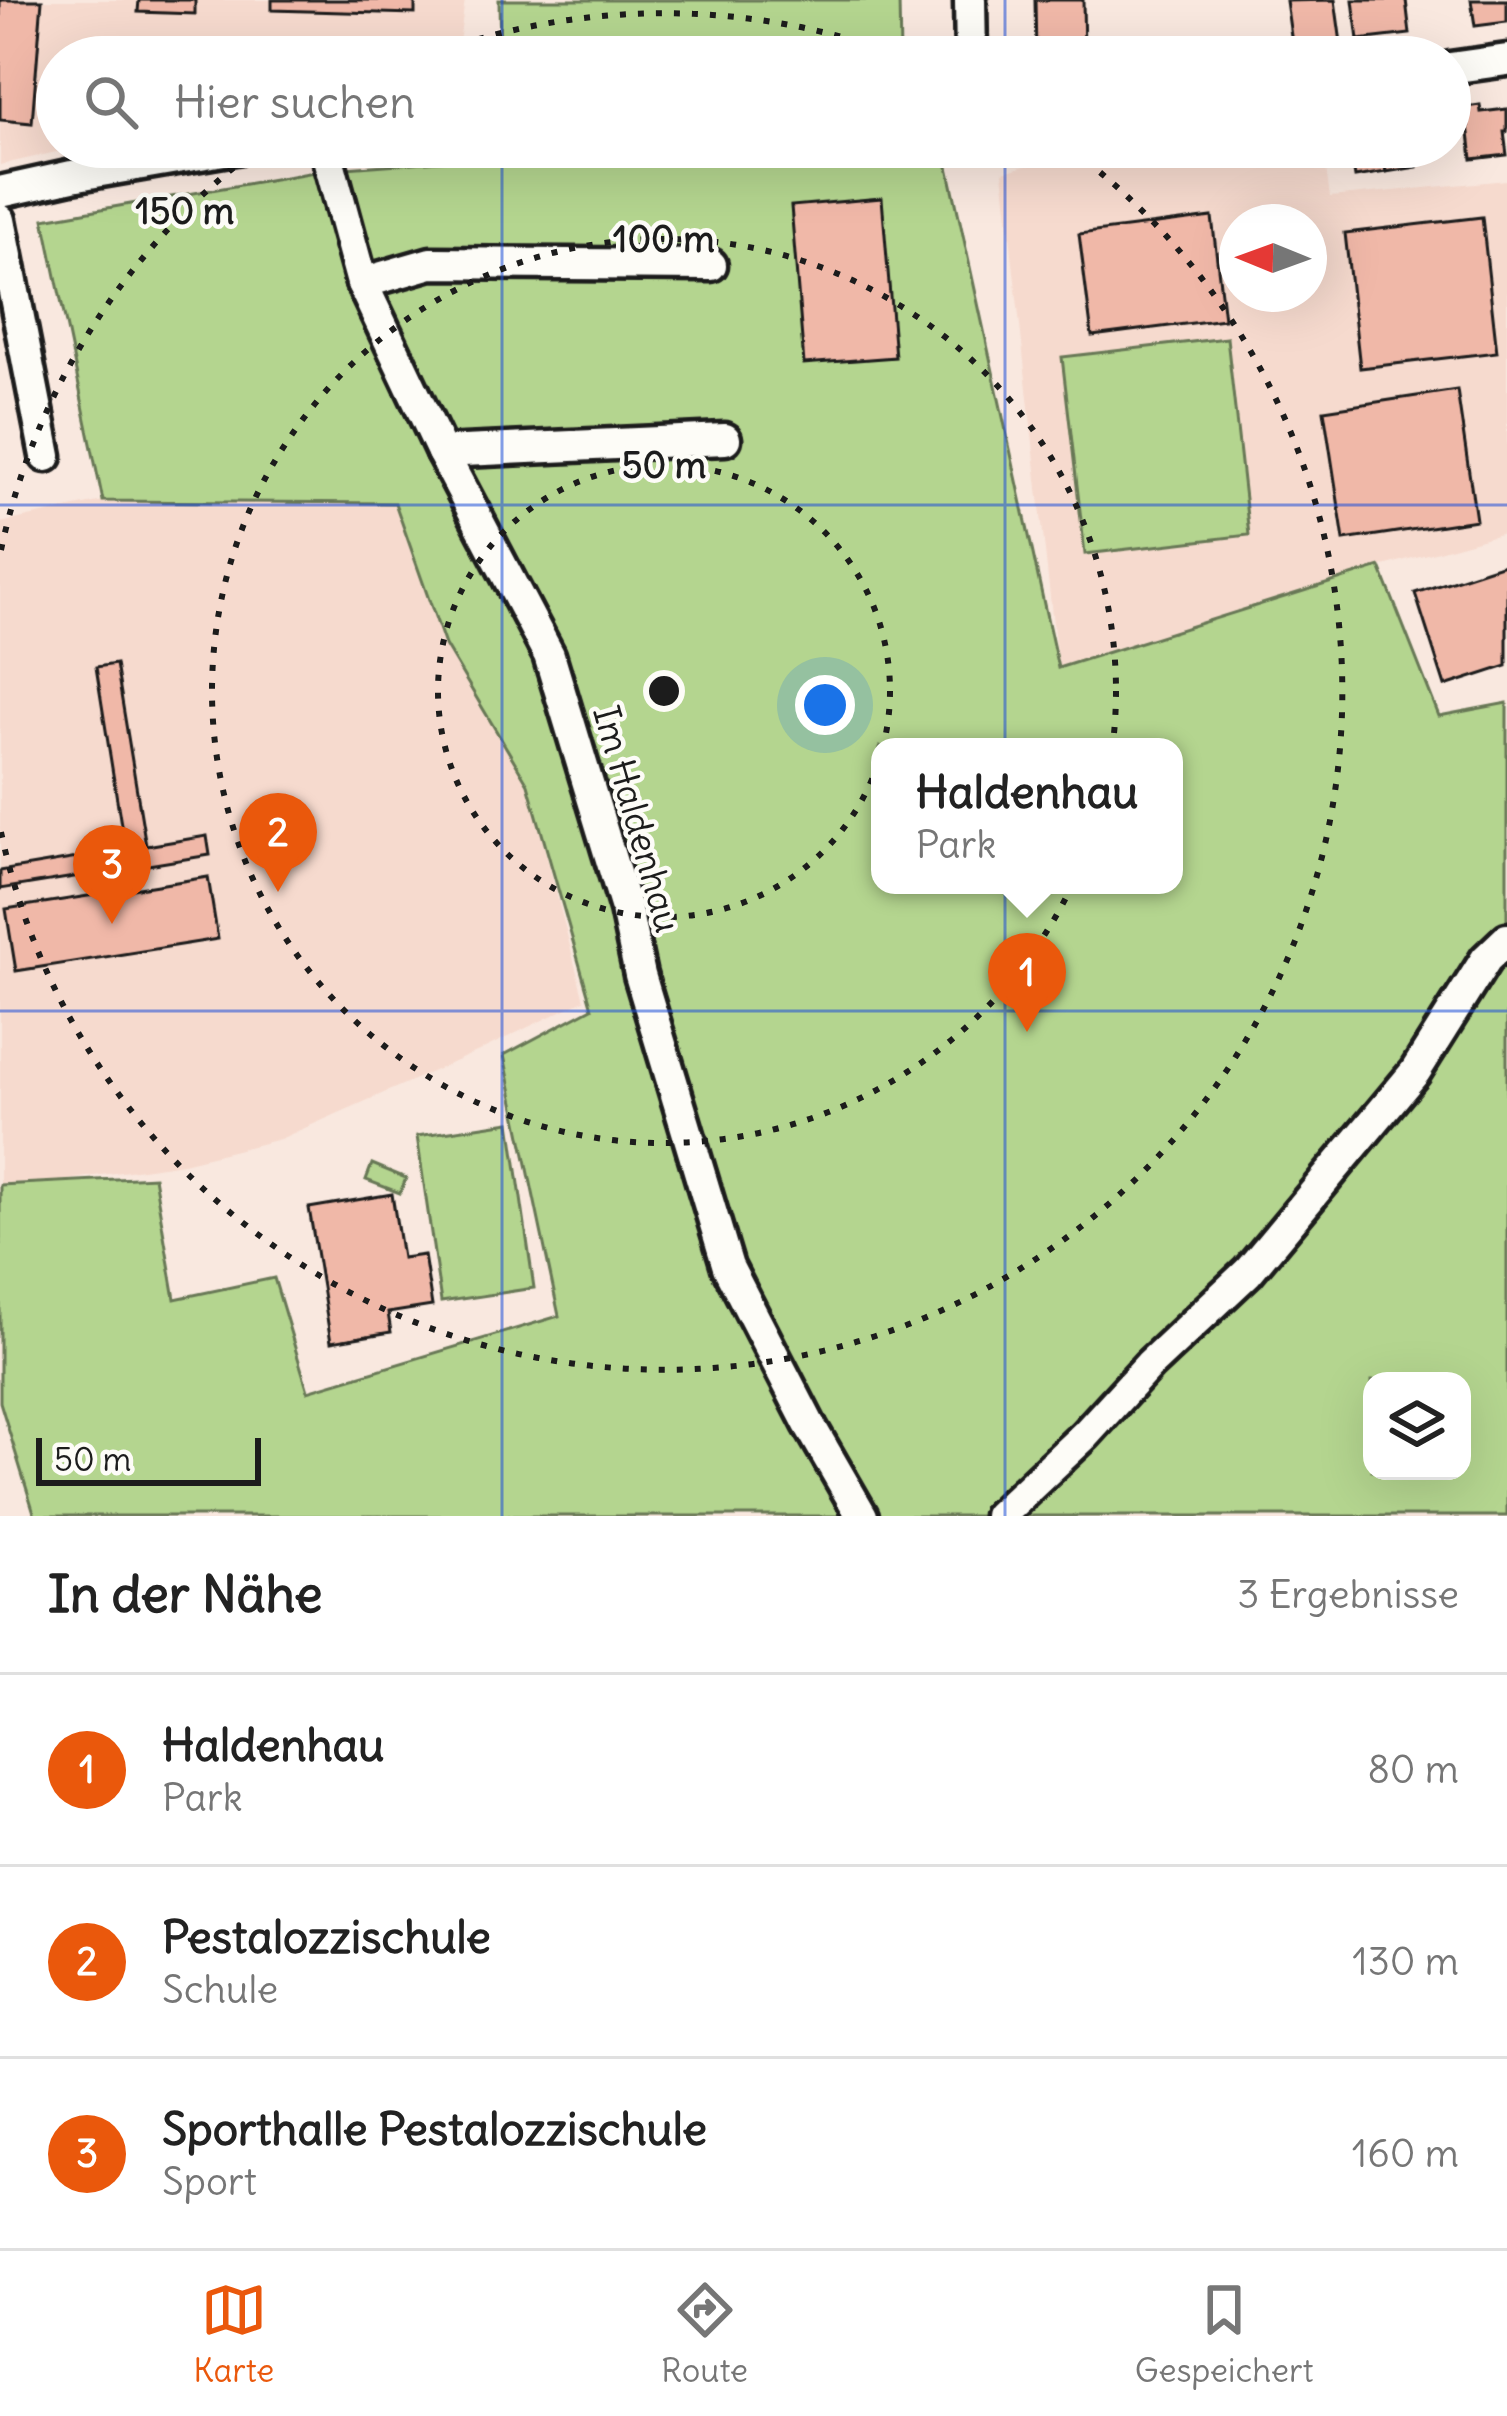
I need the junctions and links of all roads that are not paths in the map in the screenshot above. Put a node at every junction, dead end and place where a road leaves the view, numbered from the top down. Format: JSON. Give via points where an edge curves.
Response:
{"nodes":[{"id":1,"x":970,"y":0,"type":"edge"},
{"id":2,"x":971,"y":36,"type":"edge"},
{"id":3,"x":1507,"y":60,"type":"edge"},
{"id":4,"x":1471,"y":65,"type":"edge"},
{"id":5,"x":116,"y":168,"type":"edge"},
{"id":6,"x":331,"y":168,"type":"edge"},
{"id":7,"x":0,"y":193,"type":"edge"},
{"id":8,"x":0,"y":220,"type":"edge"},
{"id":9,"x":711,"y":265,"type":"dead end"},
{"id":10,"x":6,"y":282,"type":"edge"},
{"id":11,"x":362,"y":283,"type":"junction"},
{"id":12,"x":725,"y":439,"type":"dead end"},
{"id":13,"x":442,"y":452,"type":"junction"},
{"id":14,"x":46,"y":456,"type":"dead end"},
{"id":15,"x":1507,"y":939,"type":"edge"},
{"id":16,"x":862,"y":1516,"type":"edge"},
{"id":17,"x":999,"y":1516,"type":"edge"}],
"edges":[{"from":1,"to":2,"type":"street"},
{"from":3,"to":4,"type":"street"},
{"from":5,"to":7,"type":"street"},
{"from":6,"to":11,"type":"street","name":"Im Haldenhau"},
{"from":8,"to":10,"type":"street"},
{"from":9,"to":11,"type":"street","via":[[430,263]]},
{"from":10,"to":14,"type":"street"},
{"from":11,"to":13,"type":"street","name":"Im Haldenhau"},
{"from":12,"to":13,"type":"street"},
{"from":13,"to":16,"type":"street","name":"Im Haldenhau","via":[[550,655],[728,1268]]},
{"from":15,"to":17,"type":"street","via":[[1415,1072],[1247,1272]]}]}
